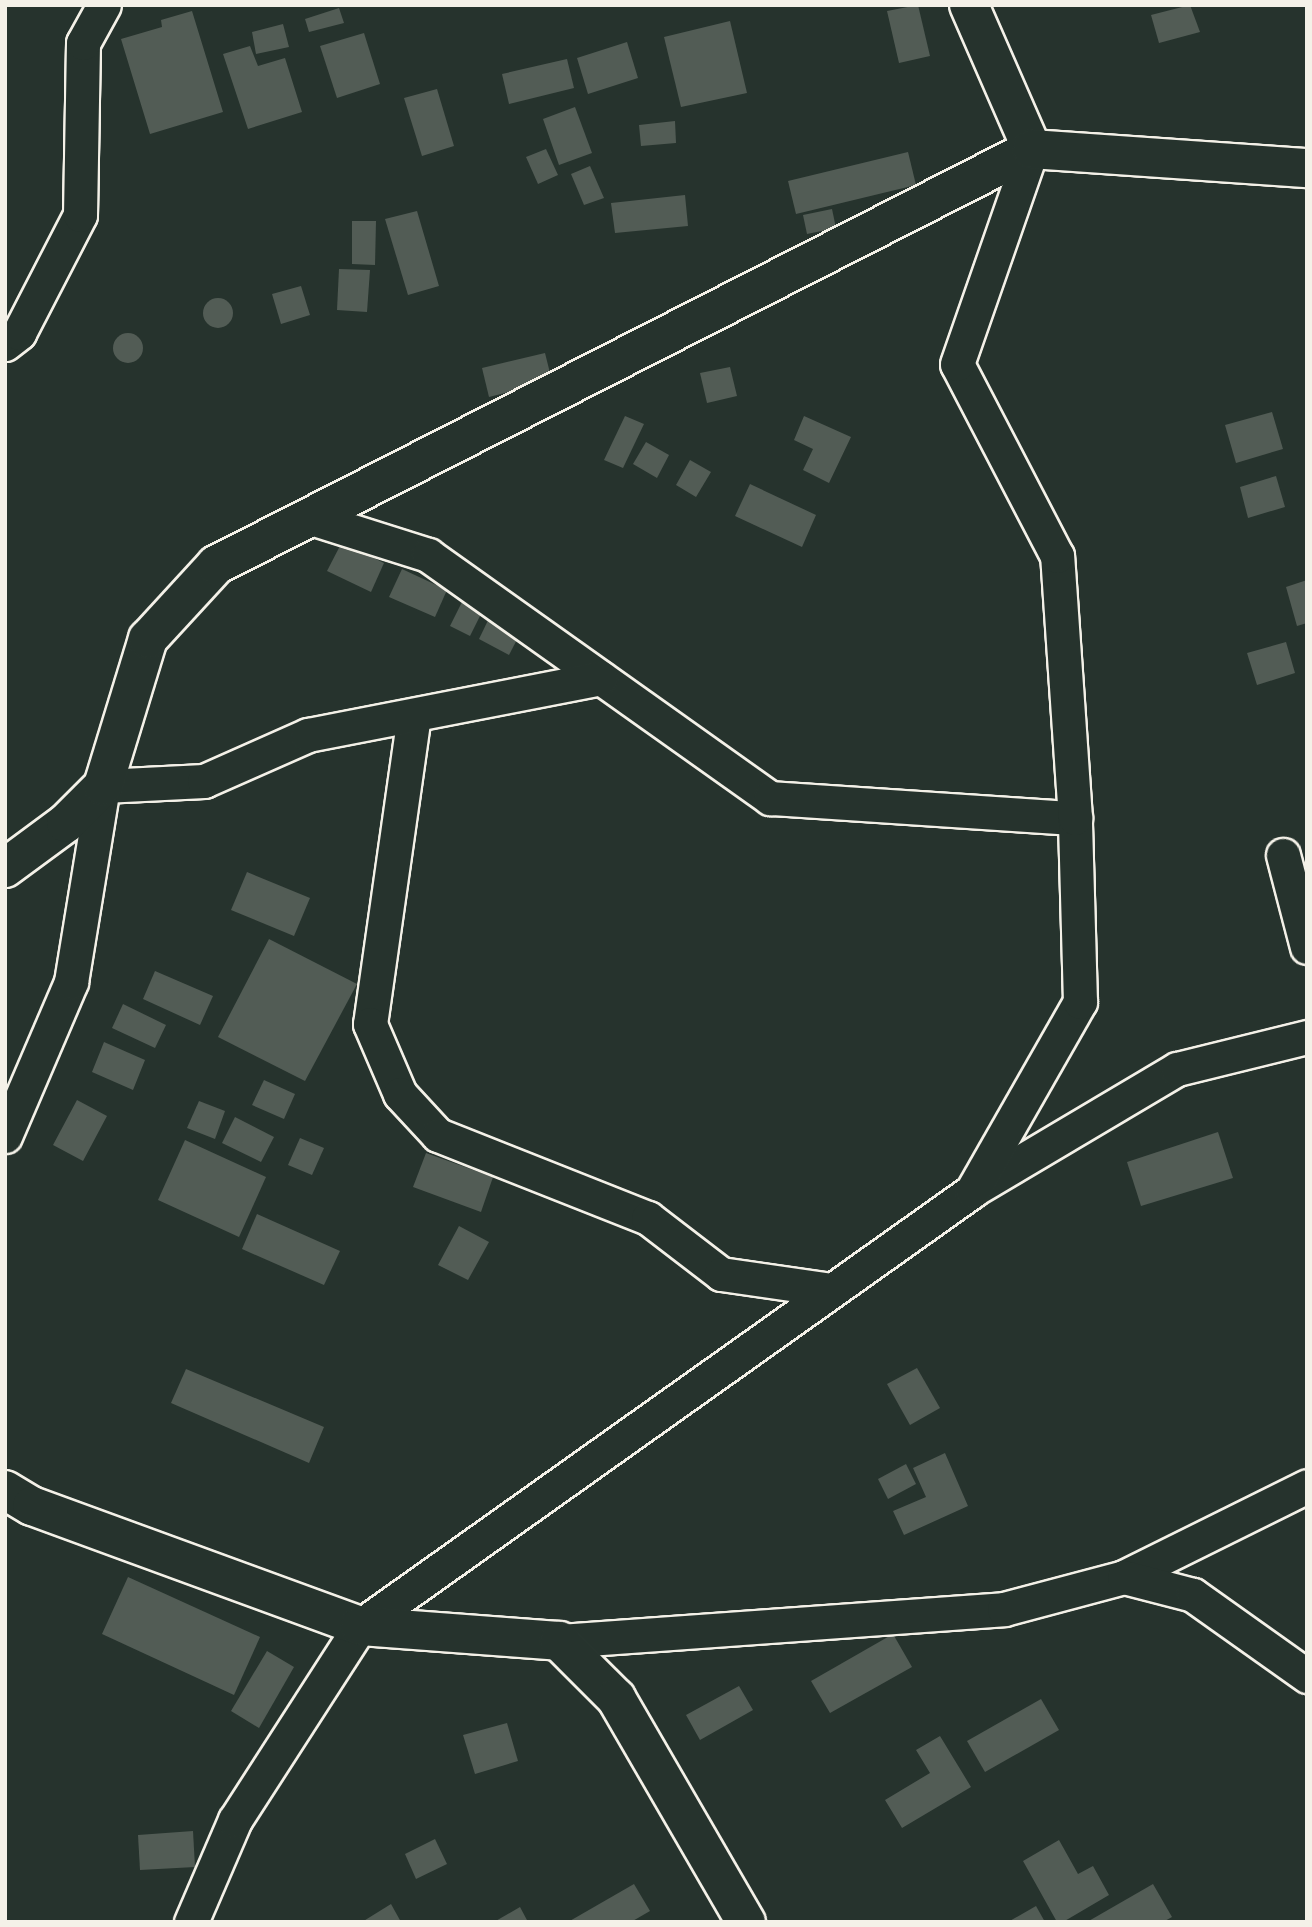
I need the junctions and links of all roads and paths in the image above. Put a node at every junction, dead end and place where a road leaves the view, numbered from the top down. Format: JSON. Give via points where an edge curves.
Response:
{"nodes":[{"id":1,"x":104,"y":5,"type":"edge"},
{"id":2,"x":969,"y":5,"type":"edge"},
{"id":3,"x":1032,"y":149,"type":"junction"},
{"id":4,"x":1307,"y":168,"type":"edge"},
{"id":5,"x":10,"y":336,"type":"edge"},
{"id":6,"x":311,"y":518,"type":"junction"},
{"id":7,"x":600,"y":678,"type":"junction"},
{"id":8,"x":414,"y":715,"type":"junction"},
{"id":9,"x":103,"y":786,"type":"junction"},
{"id":10,"x":1075,"y":818,"type":"junction"},
{"id":11,"x":1283,"y":855,"type":"dead end"},
{"id":12,"x":5,"y":868,"type":"edge"},
{"id":13,"x":1307,"y":947,"type":"edge"},
{"id":14,"x":1307,"y":1037,"type":"edge"},
{"id":15,"x":5,"y":1136,"type":"edge"},
{"id":16,"x":972,"y":1191,"type":"junction"},
{"id":17,"x":832,"y":1290,"type":"junction"},
{"id":18,"x":1307,"y":1486,"type":"edge"},
{"id":19,"x":5,"y":1490,"type":"edge"},
{"id":20,"x":1124,"y":1577,"type":"junction"},
{"id":21,"x":360,"y":1626,"type":"junction"},
{"id":22,"x":559,"y":1641,"type":"junction"},
{"id":23,"x":1307,"y":1676,"type":"edge"},
{"id":24,"x":191,"y":1922,"type":"edge"},
{"id":25,"x":746,"y":1922,"type":"edge"}],
"edges":[{"from":1,"to":5,"type":"lane","via":[[83,43],[80,215]]},
{"from":2,"to":3,"type":"street"},
{"from":3,"to":4,"type":"street"},
{"from":3,"to":6,"type":"street"},
{"from":3,"to":10,"type":"lane","via":[[957,364],[1057,556]]},
{"from":6,"to":7,"type":"lane","via":[[428,555]]},
{"from":6,"to":9,"type":"street","via":[[216,565],[148,639]]},
{"from":7,"to":8,"type":"lane"},
{"from":7,"to":10,"type":"lane","via":[[770,798]]},
{"from":8,"to":9,"type":"lane","via":[[308,735],[204,781]]},
{"from":8,"to":17,"type":"lane","via":[[370,1024],[400,1094],[438,1135],[648,1219],[721,1274]]},
{"from":9,"to":12,"type":"street","via":[[66,823]]},
{"from":9,"to":15,"type":"lane","via":[[71,982]]},
{"from":10,"to":16,"type":"lane","via":[[1080,1002]]},
{"from":11,"to":13,"type":"lane"},
{"from":14,"to":16,"type":"lane","via":[[1177,1069]]},
{"from":16,"to":17,"type":"lane"},
{"from":17,"to":21,"type":"lane"},
{"from":18,"to":20,"type":"lane"},
{"from":19,"to":21,"type":"street","via":[[32,1506]]},
{"from":20,"to":22,"type":"lane","via":[[1004,1609]]},
{"from":20,"to":23,"type":"lane","via":[[1193,1595]]},
{"from":21,"to":22,"type":"street"},
{"from":21,"to":24,"type":"lane","via":[[234,1820]]},
{"from":22,"to":25,"type":"street","via":[[616,1698]]}]}
